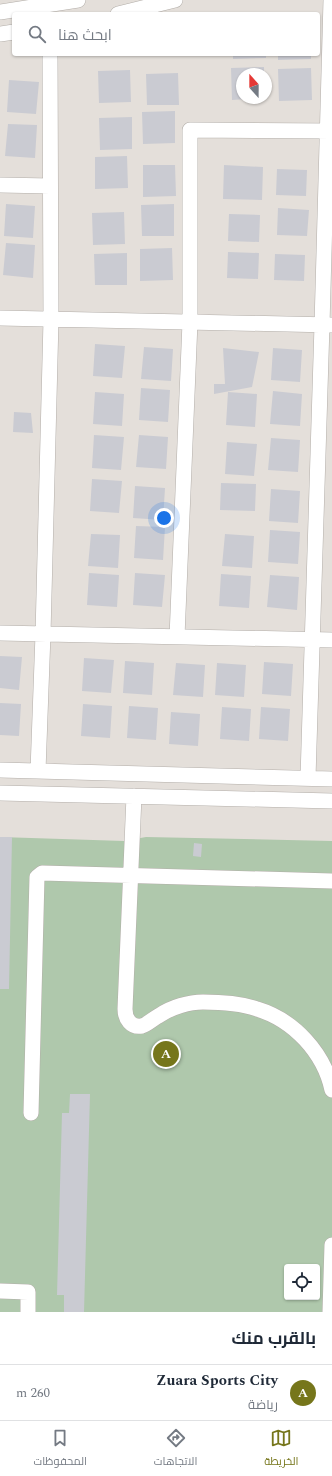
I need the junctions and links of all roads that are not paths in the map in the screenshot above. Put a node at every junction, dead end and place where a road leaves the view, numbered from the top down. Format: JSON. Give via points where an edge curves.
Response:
{"nodes":[{"id":1,"x":78,"y":0,"type":"edge"},
{"id":2,"x":175,"y":0,"type":"edge"},
{"id":3,"x":331,"y":0,"type":"edge"},
{"id":4,"x":46,"y":7,"type":"edge"},
{"id":5,"x":0,"y":12,"type":"edge"},
{"id":6,"x":126,"y":12,"type":"edge"},
{"id":7,"x":12,"y":32,"type":"edge"},
{"id":8,"x":0,"y":34,"type":"edge"},
{"id":9,"x":50,"y":56,"type":"edge"},
{"id":10,"x":330,"y":131,"type":"edge"},
{"id":11,"x":0,"y":185,"type":"edge"},
{"id":12,"x":50,"y":186,"type":"junction"},
{"id":13,"x":0,"y":318,"type":"edge"},
{"id":14,"x":51,"y":320,"type":"junction"},
{"id":15,"x":190,"y":322,"type":"junction"},
{"id":16,"x":327,"y":325,"type":"edge"},
{"id":17,"x":0,"y":633,"type":"edge"},
{"id":18,"x":43,"y":634,"type":"junction"},
{"id":19,"x":177,"y":637,"type":"junction"},
{"id":20,"x":312,"y":640,"type":"junction"},
{"id":21,"x":332,"y":640,"type":"edge"},
{"id":22,"x":0,"y":770,"type":"edge"},
{"id":23,"x":38,"y":771,"type":"junction"},
{"id":24,"x":308,"y":778,"type":"junction"},
{"id":25,"x":332,"y":779,"type":"edge"},
{"id":26,"x":0,"y":792,"type":"edge"},
{"id":27,"x":134,"y":796,"type":"junction"},
{"id":28,"x":332,"y":801,"type":"edge"},
{"id":29,"x":131,"y":875,"type":"junction"},
{"id":30,"x":332,"y":881,"type":"edge"},
{"id":31,"x":332,"y":1090,"type":"edge"},
{"id":32,"x":30,"y":1113,"type":"dead end"},
{"id":33,"x":332,"y":1245,"type":"edge"},
{"id":34,"x":0,"y":1291,"type":"edge"},
{"id":35,"x":28,"y":1312,"type":"edge"},
{"id":36,"x":330,"y":1312,"type":"edge"}],
"edges":[{"from":1,"to":4,"type":"street"},
{"from":2,"to":6,"type":"street"},
{"from":3,"to":10,"type":"street"},
{"from":4,"to":5,"type":"street"},
{"from":7,"to":8,"type":"street"},
{"from":9,"to":12,"type":"street"},
{"from":10,"to":15,"type":"street","via":[[190,130]]},
{"from":10,"to":16,"type":"street"},
{"from":11,"to":12,"type":"street"},
{"from":12,"to":14,"type":"street"},
{"from":13,"to":14,"type":"street"},
{"from":14,"to":15,"type":"street"},
{"from":14,"to":18,"type":"street"},
{"from":15,"to":16,"type":"street"},
{"from":15,"to":19,"type":"street"},
{"from":16,"to":20,"type":"street"},
{"from":17,"to":18,"type":"street"},
{"from":18,"to":19,"type":"street"},
{"from":18,"to":23,"type":"street"},
{"from":19,"to":20,"type":"street"},
{"from":20,"to":21,"type":"street"},
{"from":20,"to":24,"type":"street"},
{"from":22,"to":23,"type":"street"},
{"from":23,"to":24,"type":"street"},
{"from":24,"to":25,"type":"street"},
{"from":26,"to":27,"type":"street"},
{"from":27,"to":28,"type":"street"},
{"from":27,"to":29,"type":"street"},
{"from":29,"to":30,"type":"street"},
{"from":29,"to":31,"type":"street","via":[[125,1014],[129,1022],[142,1026],[182,1005],[202,1002],[240,1004],[258,1009],[275,1016],[304,1038],[324,1068]]},
{"from":29,"to":32,"type":"street","via":[[42,873],[37,877]]},
{"from":33,"to":36,"type":"street"},
{"from":34,"to":35,"type":"street","via":[[28,1292]]}]}
